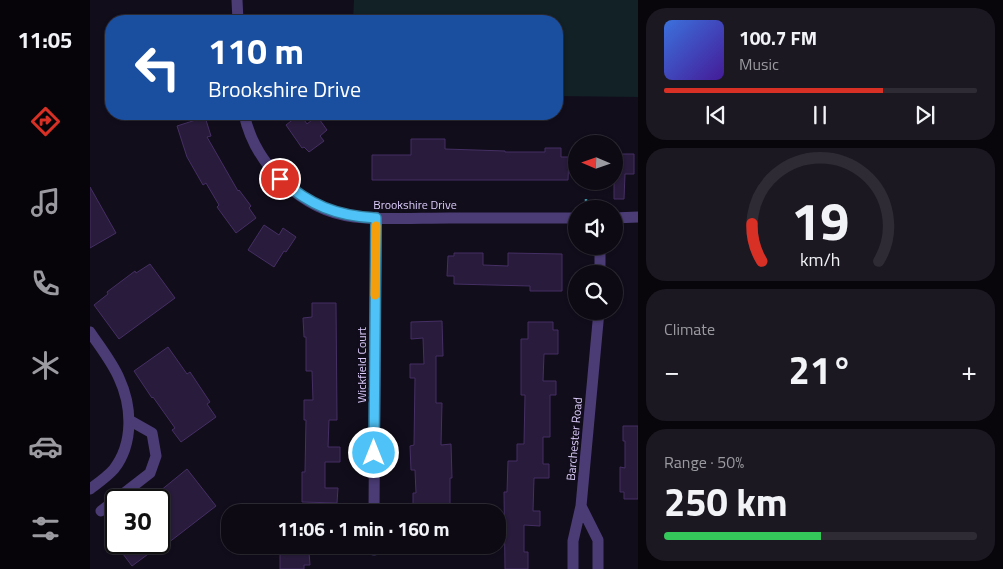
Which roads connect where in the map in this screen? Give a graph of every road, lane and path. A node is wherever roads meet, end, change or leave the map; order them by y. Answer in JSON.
{"nodes":[{"id":1,"x":237,"y":0,"type":"edge"},
{"id":2,"x":238,"y":15,"type":"edge"},
{"id":3,"x":246,"y":120,"type":"edge"},
{"id":4,"x":376,"y":218,"type":"junction"},
{"id":5,"x":568,"y":218,"type":"edge"},
{"id":6,"x":623,"y":218,"type":"edge"},
{"id":7,"x":638,"y":218,"type":"edge"},
{"id":8,"x":598,"y":320,"type":"edge"},
{"id":9,"x":90,"y":332,"type":"edge"},
{"id":10,"x":129,"y":420,"type":"junction"},
{"id":11,"x":90,"y":489,"type":"edge"},
{"id":12,"x":374,"y":504,"type":"edge"},
{"id":13,"x":581,"y":506,"type":"junction"},
{"id":14,"x":101,"y":511,"type":"dead end"},
{"id":15,"x":573,"y":569,"type":"edge"},
{"id":16,"x":598,"y":569,"type":"edge"}],
"edges":[{"from":1,"to":2,"type":"street"},
{"from":3,"to":4,"type":"street","name":"Brookshire Drive"},
{"from":4,"to":5,"type":"street","name":"Brookshire Drive"},
{"from":4,"to":12,"type":"street","name":"Wickfield Court"},
{"from":6,"to":7,"type":"street"},
{"from":8,"to":13,"type":"street","name":"Barchester Road"},
{"from":9,"to":10,"type":"street"},
{"from":10,"to":11,"type":"street"},
{"from":10,"to":14,"type":"street"},
{"from":13,"to":15,"type":"street","name":"Barchester Road"},
{"from":13,"to":16,"type":"street"}]}
